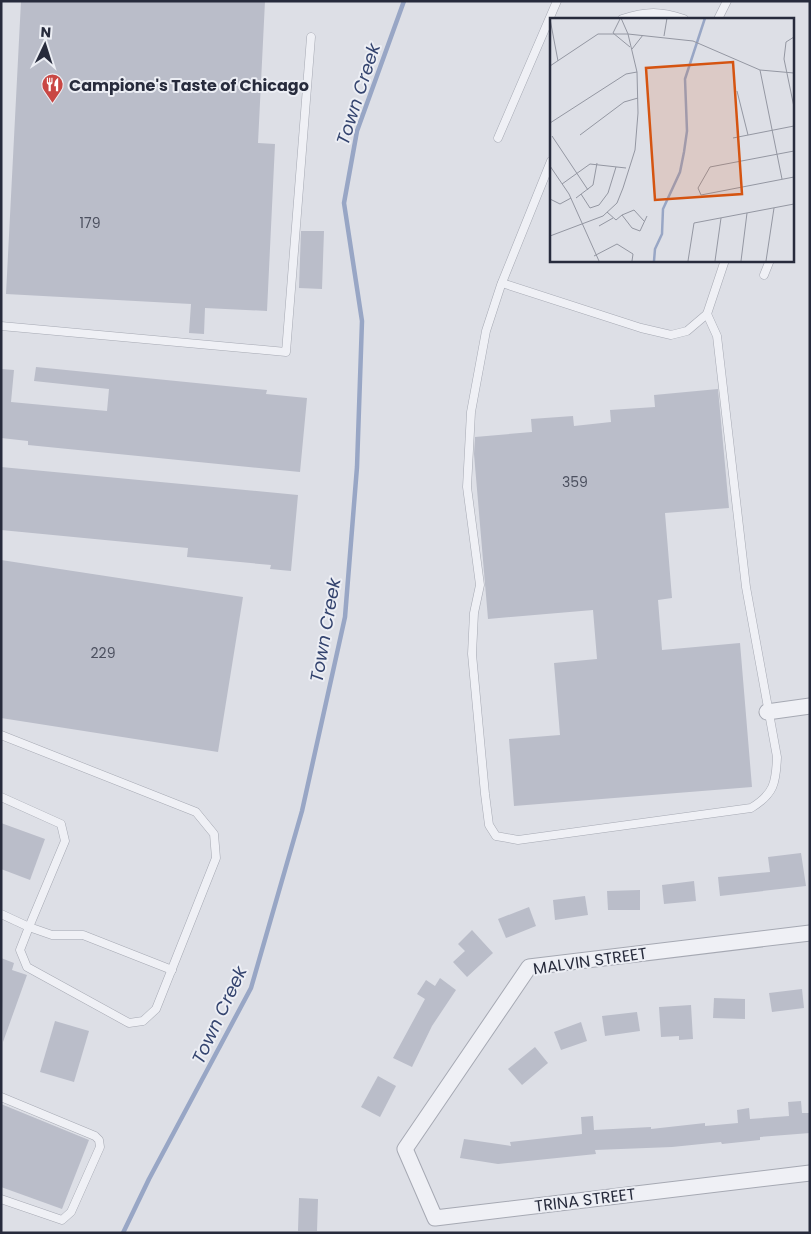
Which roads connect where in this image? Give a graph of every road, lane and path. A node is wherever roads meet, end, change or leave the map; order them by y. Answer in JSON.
{"nodes":[{"id":1,"x":557,"y":1,"type":"edge"},
{"id":2,"x":727,"y":1,"type":"edge"},
{"id":3,"x":626,"y":18,"type":"edge"},
{"id":4,"x":681,"y":18,"type":"edge"},
{"id":5,"x":718,"y":18,"type":"edge"},
{"id":6,"x":311,"y":37,"type":"dead end"},
{"id":7,"x":498,"y":138,"type":"dead end"},
{"id":8,"x":550,"y":163,"type":"edge"},
{"id":9,"x":725,"y":261,"type":"edge"},
{"id":10,"x":770,"y":261,"type":"edge"},
{"id":11,"x":764,"y":275,"type":"dead end"},
{"id":12,"x":502,"y":283,"type":"junction"},
{"id":13,"x":707,"y":314,"type":"junction"},
{"id":14,"x":1,"y":326,"type":"edge"},
{"id":15,"x":810,"y":706,"type":"edge"},
{"id":16,"x":767,"y":712,"type":"junction"},
{"id":17,"x":1,"y":735,"type":"edge"},
{"id":18,"x":1,"y":797,"type":"edge"},
{"id":19,"x":1,"y":914,"type":"edge"},
{"id":20,"x":29,"y":927,"type":"junction"},
{"id":21,"x":810,"y":933,"type":"edge"},
{"id":22,"x":172,"y":970,"type":"junction"},
{"id":23,"x":1,"y":1097,"type":"edge"},
{"id":24,"x":405,"y":1149,"type":"joint"},
{"id":25,"x":810,"y":1173,"type":"edge"},
{"id":26,"x":1,"y":1198,"type":"edge"}],
"edges":[{"from":1,"to":7,"type":"lane"},
{"from":2,"to":5,"type":"lane"},
{"from":3,"to":4,"type":"lane"},
{"from":6,"to":14,"type":"lane"},
{"from":8,"to":12,"type":"lane"},
{"from":9,"to":13,"type":"lane"},
{"from":10,"to":11,"type":"lane"},
{"from":12,"to":13,"type":"lane"},
{"from":12,"to":16,"type":"lane"},
{"from":13,"to":16,"type":"lane"},
{"from":15,"to":16,"type":"street"},
{"from":17,"to":22,"type":"lane"},
{"from":18,"to":20,"type":"lane"},
{"from":19,"to":20,"type":"lane"},
{"from":20,"to":22,"type":"lane"},
{"from":20,"to":22,"type":"lane"},
{"from":21,"to":24,"type":"street","name":"MALVIN STREET"},
{"from":23,"to":26,"type":"lane"},
{"from":24,"to":25,"type":"street","name":"TRINA STREET"}]}
